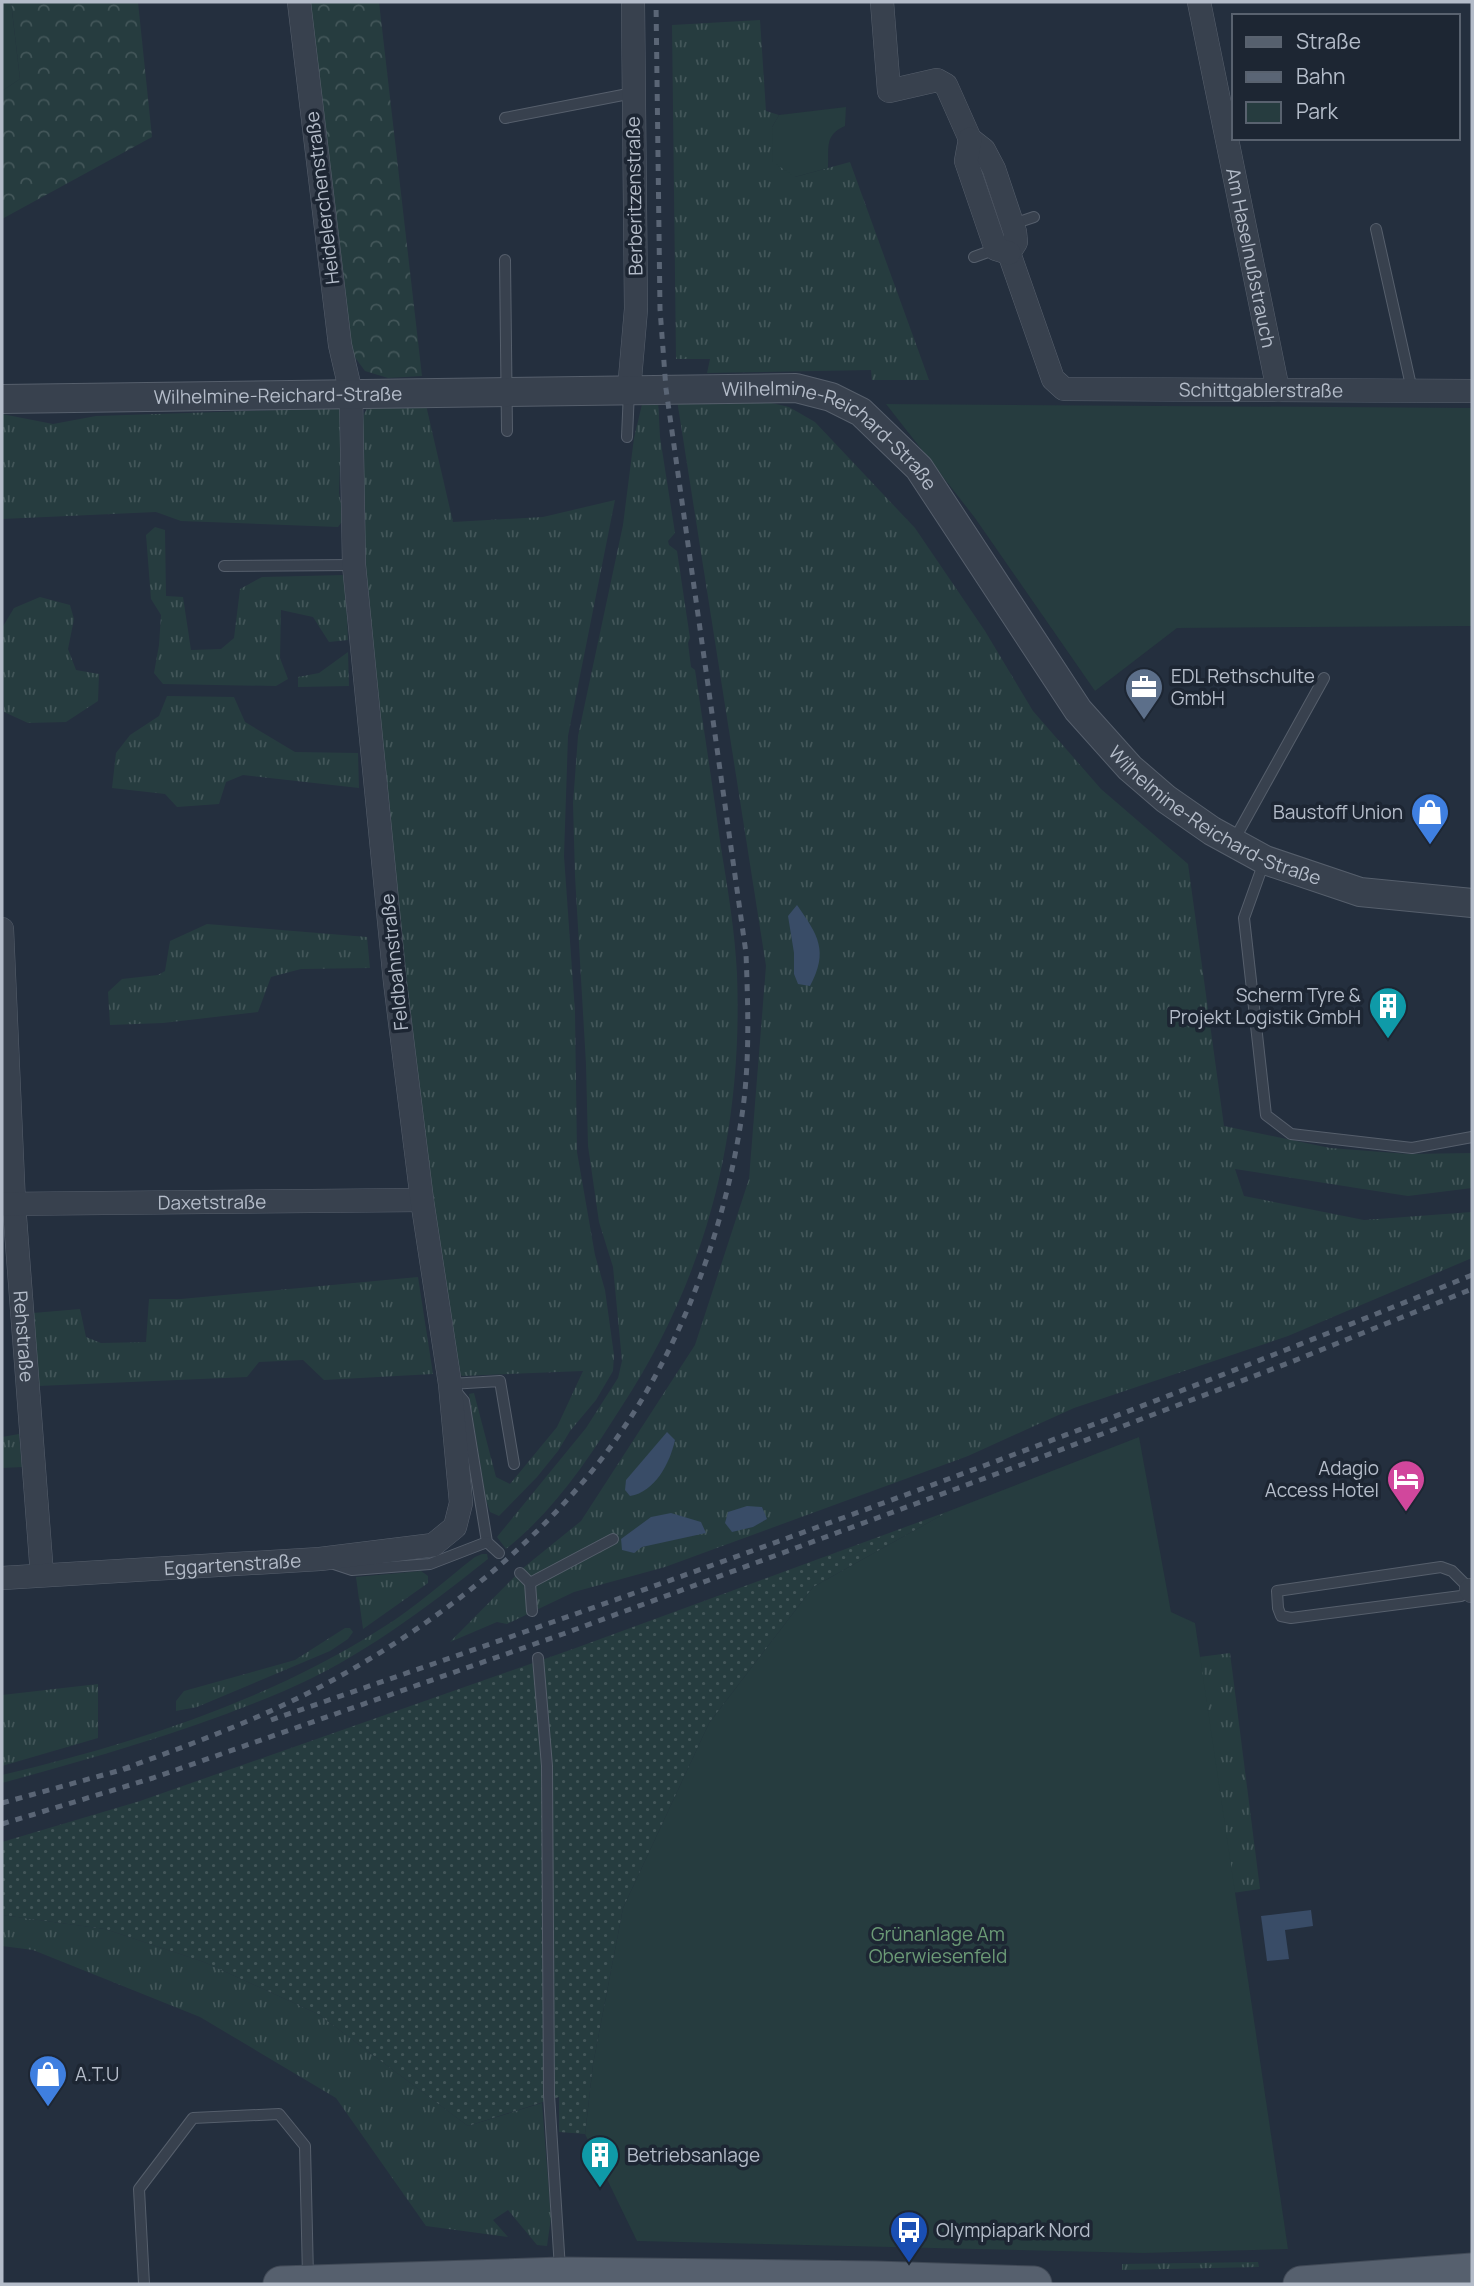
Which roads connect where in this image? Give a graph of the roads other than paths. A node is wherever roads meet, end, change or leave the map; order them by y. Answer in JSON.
{"nodes":[{"id":1,"x":299,"y":2,"type":"edge"},
{"id":2,"x":633,"y":2,"type":"edge"},
{"id":3,"x":882,"y":2,"type":"edge"},
{"id":4,"x":1199,"y":2,"type":"edge"},
{"id":5,"x":633,"y":93,"type":"junction"},
{"id":6,"x":505,"y":118,"type":"dead end"},
{"id":7,"x":970,"y":139,"type":"junction"},
{"id":8,"x":1376,"y":229,"type":"dead end"},
{"id":9,"x":1003,"y":251,"type":"junction"},
{"id":10,"x":974,"y":257,"type":"dead end"},
{"id":11,"x":505,"y":260,"type":"dead end"},
{"id":12,"x":629,"y":390,"type":"junction"},
{"id":13,"x":1278,"y":390,"type":"junction"},
{"id":14,"x":1412,"y":390,"type":"junction"},
{"id":15,"x":506,"y":391,"type":"junction"},
{"id":16,"x":1472,"y":391,"type":"edge"},
{"id":17,"x":351,"y":393,"type":"junction"},
{"id":18,"x":2,"y":399,"type":"edge"},
{"id":19,"x":507,"y":431,"type":"dead end"},
{"id":20,"x":627,"y":437,"type":"dead end"},
{"id":21,"x":354,"y":565,"type":"junction"},
{"id":22,"x":224,"y":566,"type":"dead end"},
{"id":23,"x":1324,"y":678,"type":"dead end"},
{"id":24,"x":1233,"y":842,"type":"junction"},
{"id":25,"x":1265,"y":860,"type":"junction"},
{"id":26,"x":1472,"y":903,"type":"edge"},
{"id":27,"x":2,"y":929,"type":"edge"},
{"id":28,"x":1472,"y":1137,"type":"edge"},
{"id":29,"x":422,"y":1200,"type":"junction"},
{"id":30,"x":8,"y":1204,"type":"edge"},
{"id":31,"x":450,"y":1384,"type":"junction"},
{"id":32,"x":514,"y":1464,"type":"dead end"},
{"id":33,"x":455,"y":1527,"type":"joint"},
{"id":34,"x":613,"y":1538,"type":"dead end"},
{"id":35,"x":487,"y":1542,"type":"junction"},
{"id":36,"x":499,"y":1553,"type":"dead end"},
{"id":37,"x":320,"y":1559,"type":"junction"},
{"id":38,"x":520,"y":1573,"type":"dead end"},
{"id":39,"x":42,"y":1575,"type":"junction"},
{"id":40,"x":2,"y":1578,"type":"edge"},
{"id":41,"x":530,"y":1583,"type":"junction"},
{"id":42,"x":1472,"y":1591,"type":"edge"},
{"id":43,"x":532,"y":1611,"type":"dead end"},
{"id":44,"x":538,"y":1658,"type":"dead end"},
{"id":45,"x":1472,"y":2271,"type":"edge"},
{"id":46,"x":561,"y":2275,"type":"junction"},
{"id":47,"x":144,"y":2284,"type":"edge"},
{"id":48,"x":295,"y":2284,"type":"edge"},
{"id":49,"x":1034,"y":2284,"type":"edge"},
{"id":50,"x":1301,"y":2284,"type":"edge"}],
"edges":[{"from":1,"to":17,"type":"street","name":"Heidelerchenstraße"},
{"from":2,"to":5,"type":"street","name":"Berberitzenstraße"},
{"from":3,"to":7,"type":"street"},
{"from":4,"to":13,"type":"street","name":"Am Haselnußstrauch"},
{"from":5,"to":6,"type":"lane"},
{"from":5,"to":12,"type":"street","name":"Berberitzenstraße"},
{"from":7,"to":9,"type":"street"},
{"from":7,"to":9,"type":"street"},
{"from":8,"to":14,"type":"lane"},
{"from":9,"to":10,"type":"lane"},
{"from":9,"to":13,"type":"street","name":"Schittgablerstraße"},
{"from":11,"to":15,"type":"lane"},
{"from":12,"to":15,"type":"street","name":"Wilhelmine-Reichard-Straße"},
{"from":12,"to":20,"type":"lane"},
{"from":12,"to":24,"type":"street","name":"Wilhelmine-Reichard-Straße"},
{"from":13,"to":14,"type":"street","name":"Schittgablerstraße"},
{"from":14,"to":16,"type":"street","name":"Schittgablerstraße"},
{"from":15,"to":17,"type":"street","name":"Wilhelmine-Reichard-Straße"},
{"from":15,"to":19,"type":"lane"},
{"from":17,"to":18,"type":"street","name":"Wilhelmine-Reichard-Straße"},
{"from":17,"to":21,"type":"street","name":"Feldbahnstraße"},
{"from":21,"to":22,"type":"lane"},
{"from":21,"to":29,"type":"street","name":"Feldbahnstraße"},
{"from":23,"to":24,"type":"lane"},
{"from":24,"to":25,"type":"street","name":"Wilhelmine-Reichard-Straße"},
{"from":25,"to":26,"type":"street","name":"Wilhelmine-Reichard-Straße"},
{"from":25,"to":28,"type":"lane"},
{"from":27,"to":30,"type":"street","name":"Rehstraße"},
{"from":29,"to":30,"type":"street","name":"Daxetstraße"},
{"from":29,"to":31,"type":"street","name":"Feldbahnstraße"},
{"from":30,"to":39,"type":"street","name":"Rehstraße"},
{"from":31,"to":32,"type":"lane"},
{"from":31,"to":33,"type":"street","name":"Feldbahnstraße"},
{"from":31,"to":35,"type":"lane"},
{"from":33,"to":37,"type":"street","name":"Eggartenstraße"},
{"from":34,"to":41,"type":"lane"},
{"from":35,"to":36,"type":"lane"},
{"from":35,"to":37,"type":"lane"},
{"from":37,"to":39,"type":"street","name":"Eggartenstraße"},
{"from":38,"to":41,"type":"lane"},
{"from":39,"to":40,"type":"street","name":"Eggartenstraße"},
{"from":41,"to":43,"type":"lane"},
{"from":42,"to":42,"type":"lane"},
{"from":44,"to":46,"type":"lane"},
{"from":45,"to":50,"type":"main road"},
{"from":46,"to":48,"type":"main road"},
{"from":46,"to":49,"type":"main road"},
{"from":47,"to":48,"type":"lane"}]}
